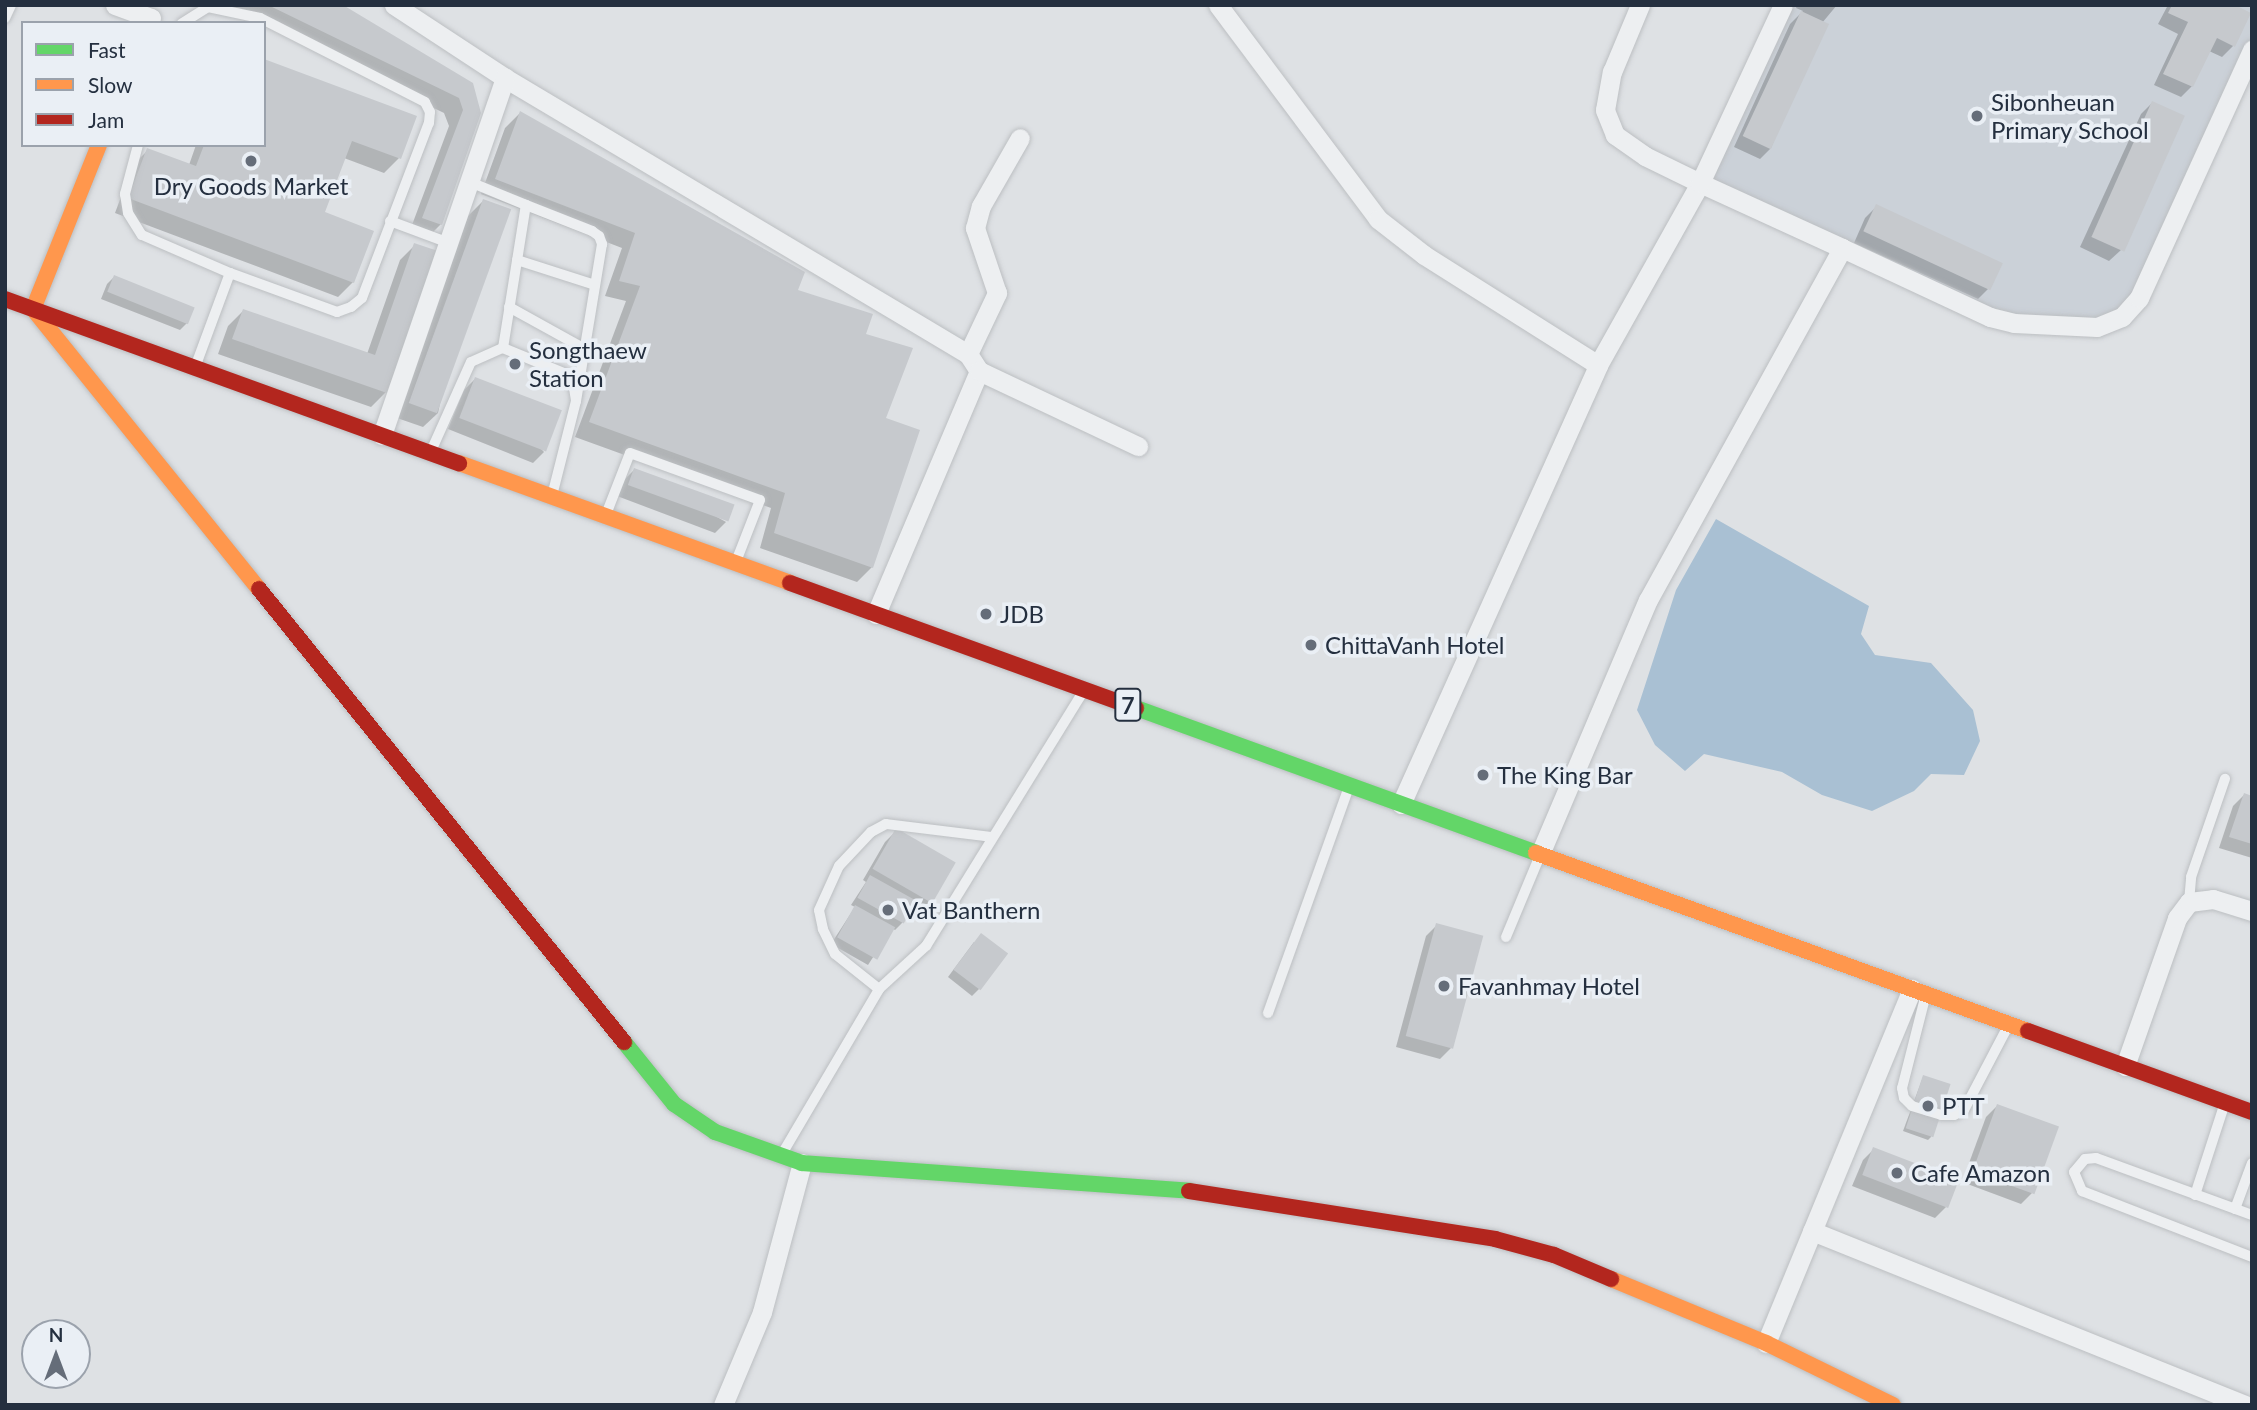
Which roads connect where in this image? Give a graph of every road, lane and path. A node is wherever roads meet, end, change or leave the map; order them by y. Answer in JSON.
{"nodes":[{"id":1,"x":11,"y":5,"type":"edge"},
{"id":2,"x":115,"y":5,"type":"edge"},
{"id":3,"x":394,"y":5,"type":"edge"},
{"id":4,"x":1219,"y":5,"type":"edge"},
{"id":5,"x":1640,"y":5,"type":"edge"},
{"id":6,"x":1783,"y":5,"type":"edge"},
{"id":7,"x":153,"y":15,"type":"edge"},
{"id":8,"x":5,"y":18,"type":"edge"},
{"id":9,"x":185,"y":21,"type":"edge"},
{"id":10,"x":266,"y":21,"type":"edge"},
{"id":11,"x":266,"y":21,"type":"edge"},
{"id":12,"x":2252,"y":50,"type":"edge"},
{"id":13,"x":505,"y":78,"type":"junction"},
{"id":14,"x":1020,"y":138,"type":"dead end"},
{"id":15,"x":98,"y":147,"type":"edge"},
{"id":16,"x":137,"y":147,"type":"edge"},
{"id":17,"x":470,"y":182,"type":"junction"},
{"id":18,"x":1700,"y":183,"type":"junction"},
{"id":19,"x":526,"y":205,"type":"junction"},
{"id":20,"x":390,"y":221,"type":"junction"},
{"id":21,"x":449,"y":243,"type":"junction"},
{"id":22,"x":1842,"y":248,"type":"junction"},
{"id":23,"x":517,"y":260,"type":"junction"},
{"id":24,"x":230,"y":273,"type":"junction"},
{"id":25,"x":595,"y":285,"type":"junction"},
{"id":26,"x":5,"y":299,"type":"edge"},
{"id":27,"x":509,"y":307,"type":"junction"},
{"id":28,"x":33,"y":309,"type":"junction"},
{"id":29,"x":503,"y":348,"type":"junction"},
{"id":30,"x":585,"y":349,"type":"junction"},
{"id":31,"x":968,"y":354,"type":"junction"},
{"id":32,"x":1598,"y":365,"type":"junction"},
{"id":33,"x":195,"y":368,"type":"junction"},
{"id":34,"x":979,"y":371,"type":"junction"},
{"id":35,"x":576,"y":401,"type":"junction"},
{"id":36,"x":382,"y":435,"type":"junction"},
{"id":37,"x":1138,"y":446,"type":"dead end"},
{"id":38,"x":431,"y":453,"type":"junction"},
{"id":39,"x":551,"y":496,"type":"junction"},
{"id":40,"x":606,"y":516,"type":"junction"},
{"id":41,"x":736,"y":563,"type":"junction"},
{"id":42,"x":876,"y":614,"type":"junction"},
{"id":43,"x":1084,"y":689,"type":"junction"},
{"id":44,"x":2225,"y":779,"type":"dead end"},
{"id":45,"x":1349,"y":785,"type":"junction"},
{"id":46,"x":1401,"y":804,"type":"junction"},
{"id":47,"x":992,"y":837,"type":"junction"},
{"id":48,"x":1540,"y":854,"type":"junction"},
{"id":49,"x":2189,"y":902,"type":"junction"},
{"id":50,"x":2252,"y":911,"type":"edge"},
{"id":51,"x":1506,"y":937,"type":"dead end"},
{"id":52,"x":879,"y":989,"type":"junction"},
{"id":53,"x":1919,"y":992,"type":"junction"},
{"id":54,"x":1268,"y":1013,"type":"dead end"},
{"id":55,"x":2009,"y":1024,"type":"junction"},
{"id":56,"x":2125,"y":1066,"type":"junction"},
{"id":57,"x":2225,"y":1102,"type":"junction"},
{"id":58,"x":2252,"y":1112,"type":"edge"},
{"id":59,"x":782,"y":1154,"type":"junction"},
{"id":60,"x":802,"y":1163,"type":"junction"},
{"id":61,"x":2252,"y":1163,"type":"edge"},
{"id":62,"x":2195,"y":1195,"type":"junction"},
{"id":63,"x":2235,"y":1209,"type":"junction"},
{"id":64,"x":2252,"y":1215,"type":"edge"},
{"id":65,"x":1812,"y":1231,"type":"junction"},
{"id":66,"x":2252,"y":1257,"type":"edge"},
{"id":67,"x":1766,"y":1343,"type":"junction"},
{"id":68,"x":723,"y":1405,"type":"edge"},
{"id":69,"x":1893,"y":1405,"type":"edge"},
{"id":70,"x":2245,"y":1405,"type":"edge"}],
"edges":[{"from":1,"to":8,"type":"lane"},
{"from":2,"to":7,"type":"street"},
{"from":3,"to":13,"type":"street"},
{"from":4,"to":32,"type":"street"},
{"from":5,"to":18,"type":"street"},
{"from":6,"to":18,"type":"street"},
{"from":9,"to":10,"type":"lane"},
{"from":11,"to":20,"type":"lane"},
{"from":12,"to":22,"type":"street"},
{"from":13,"to":17,"type":"street"},
{"from":13,"to":31,"type":"street"},
{"from":14,"to":31,"type":"street"},
{"from":15,"to":28,"type":"main road"},
{"from":16,"to":24,"type":"lane"},
{"from":17,"to":19,"type":"lane"},
{"from":17,"to":21,"type":"street"},
{"from":18,"to":22,"type":"street"},
{"from":18,"to":32,"type":"street"},
{"from":19,"to":23,"type":"lane"},
{"from":19,"to":25,"type":"lane"},
{"from":20,"to":21,"type":"lane"},
{"from":20,"to":24,"type":"lane"},
{"from":21,"to":36,"type":"street"},
{"from":22,"to":48,"type":"street"},
{"from":23,"to":25,"type":"lane"},
{"from":23,"to":27,"type":"lane"},
{"from":24,"to":33,"type":"lane"},
{"from":25,"to":30,"type":"lane"},
{"from":26,"to":28,"type":"main road","number":"7"},
{"from":27,"to":29,"type":"lane"},
{"from":27,"to":30,"type":"lane"},
{"from":28,"to":33,"type":"main road","number":"7"},
{"from":28,"to":59,"type":"main road"},
{"from":29,"to":35,"type":"lane"},
{"from":29,"to":38,"type":"lane"},
{"from":30,"to":35,"type":"lane"},
{"from":31,"to":34,"type":"street"},
{"from":32,"to":46,"type":"street"},
{"from":33,"to":36,"type":"main road","number":"7"},
{"from":34,"to":37,"type":"street"},
{"from":34,"to":42,"type":"street"},
{"from":35,"to":39,"type":"lane"},
{"from":36,"to":38,"type":"main road","number":"7"},
{"from":38,"to":39,"type":"main road","number":"7"},
{"from":39,"to":40,"type":"main road","number":"7"},
{"from":40,"to":41,"type":"main road","number":"7"},
{"from":40,"to":41,"type":"lane"},
{"from":41,"to":42,"type":"main road","number":"7"},
{"from":42,"to":43,"type":"main road","number":"7"},
{"from":43,"to":45,"type":"main road","number":"7"},
{"from":43,"to":47,"type":"lane"},
{"from":44,"to":49,"type":"lane"},
{"from":45,"to":46,"type":"main road","number":"7"},
{"from":45,"to":54,"type":"lane"},
{"from":46,"to":48,"type":"main road","number":"7"},
{"from":47,"to":52,"type":"lane"},
{"from":47,"to":52,"type":"lane"},
{"from":48,"to":51,"type":"lane"},
{"from":48,"to":53,"type":"main road","number":"7"},
{"from":49,"to":50,"type":"street"},
{"from":49,"to":56,"type":"street"},
{"from":52,"to":59,"type":"lane"},
{"from":53,"to":55,"type":"main road","number":"7"},
{"from":53,"to":55,"type":"lane"},
{"from":53,"to":65,"type":"street"},
{"from":55,"to":56,"type":"main road","number":"7"},
{"from":56,"to":57,"type":"main road","number":"7"},
{"from":57,"to":58,"type":"main road","number":"7"},
{"from":57,"to":62,"type":"lane"},
{"from":59,"to":60,"type":"main road"},
{"from":60,"to":67,"type":"main road"},
{"from":60,"to":68,"type":"street"},
{"from":61,"to":63,"type":"lane"},
{"from":62,"to":63,"type":"lane"},
{"from":62,"to":66,"type":"lane"},
{"from":63,"to":64,"type":"lane"},
{"from":65,"to":67,"type":"street"},
{"from":65,"to":70,"type":"street"},
{"from":67,"to":69,"type":"main road"}]}
